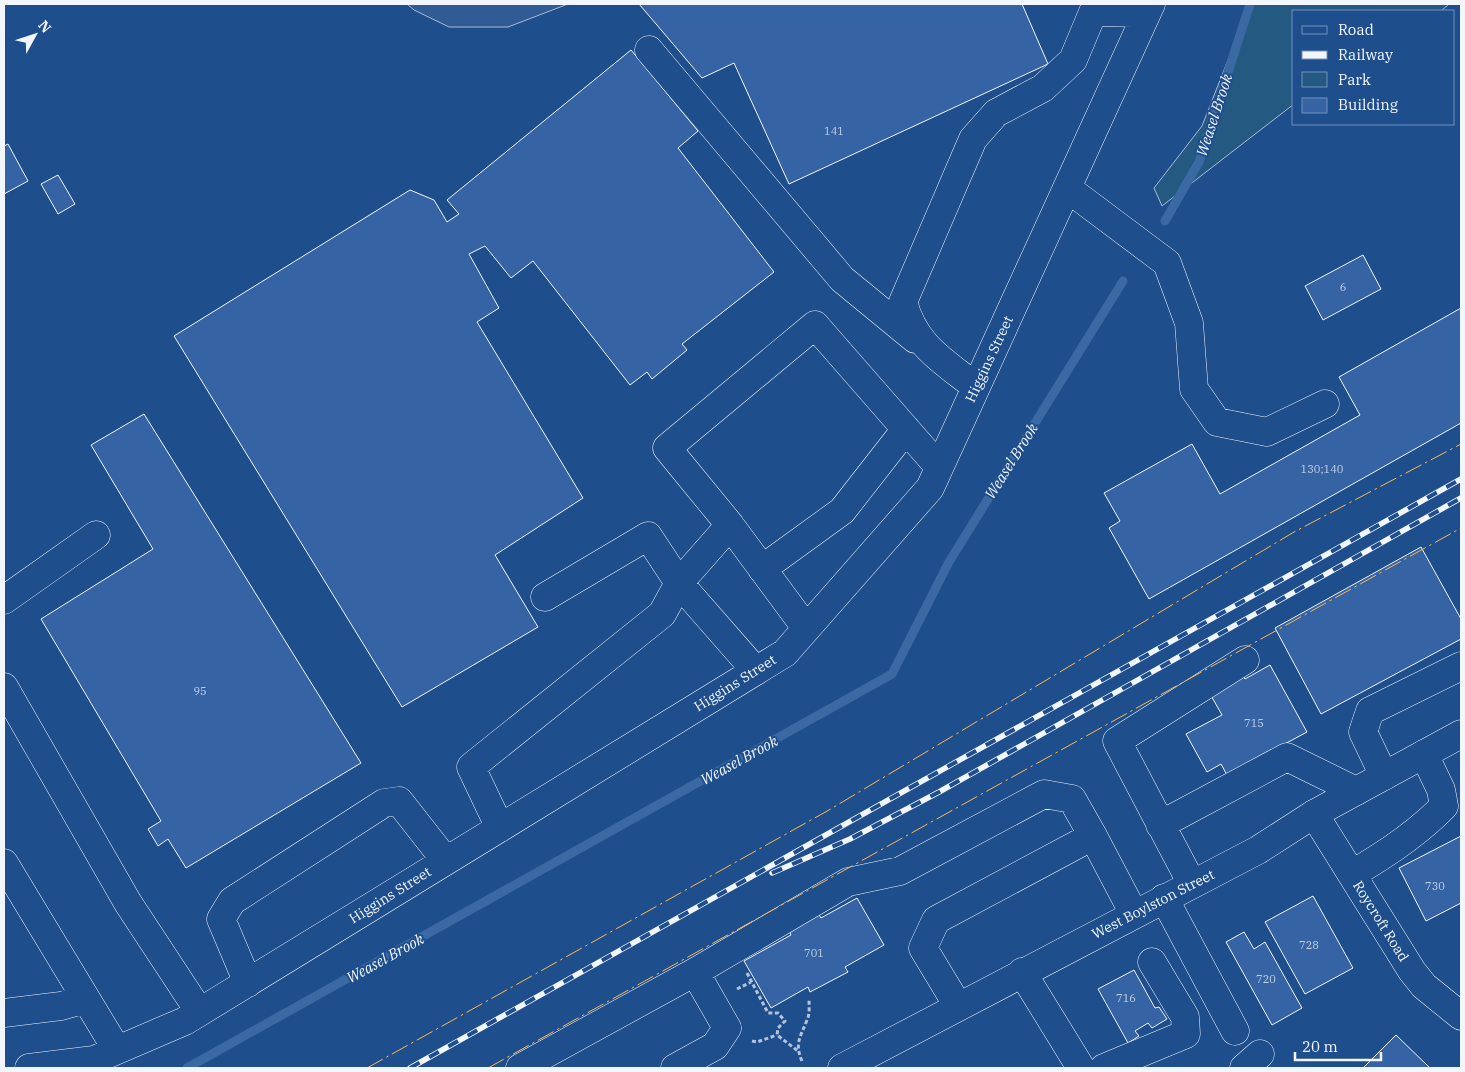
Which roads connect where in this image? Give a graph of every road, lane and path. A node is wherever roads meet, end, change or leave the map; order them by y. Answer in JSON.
{"nodes":[{"id":1,"x":1091,"y":8,"type":"edge"},
{"id":2,"x":1148,"y":8,"type":"edge"},
{"id":3,"x":649,"y":50,"type":"dead end"},
{"id":4,"x":1067,"y":188,"type":"junction"},
{"id":5,"x":924,"y":346,"type":"junction"},
{"id":6,"x":976,"y":387,"type":"junction"},
{"id":7,"x":1326,"y":404,"type":"dead end"},
{"id":8,"x":906,"y":429,"type":"junction"},
{"id":9,"x":940,"y":467,"type":"junction"},
{"id":10,"x":730,"y":525,"type":"junction"},
{"id":11,"x":96,"y":535,"type":"dead end"},
{"id":12,"x":762,"y":569,"type":"junction"},
{"id":13,"x":679,"y":583,"type":"junction"},
{"id":14,"x":545,"y":598,"type":"dead end"},
{"id":15,"x":4,"y":600,"type":"edge"},
{"id":16,"x":806,"y":628,"type":"junction"},
{"id":17,"x":1244,"y":660,"type":"dead end"},
{"id":18,"x":1461,"y":666,"type":"edge"},
{"id":19,"x":756,"y":671,"type":"junction"},
{"id":20,"x":4,"y":687,"type":"edge"},
{"id":21,"x":1461,"y":734,"type":"edge"},
{"id":22,"x":1424,"y":754,"type":"junction"},
{"id":23,"x":1384,"y":776,"type":"junction"},
{"id":24,"x":1356,"y":791,"type":"junction"},
{"id":25,"x":1314,"y":814,"type":"junction"},
{"id":26,"x":1160,"y":825,"type":"junction"},
{"id":27,"x":500,"y":828,"type":"junction"},
{"id":28,"x":1094,"y":836,"type":"junction"},
{"id":29,"x":446,"y":861,"type":"junction"},
{"id":30,"x":4,"y":863,"type":"edge"},
{"id":31,"x":1352,"y":874,"type":"junction"},
{"id":32,"x":1192,"y":884,"type":"junction"},
{"id":33,"x":1164,"y":898,"type":"junction"},
{"id":34,"x":1134,"y":914,"type":"junction"},
{"id":35,"x":1152,"y":962,"type":"dead end"},
{"id":36,"x":743,"y":966,"type":"dead end"},
{"id":37,"x":695,"y":972,"type":"junction"},
{"id":38,"x":1022,"y":972,"type":"junction"},
{"id":39,"x":248,"y":983,"type":"junction"},
{"id":40,"x":86,"y":999,"type":"junction"},
{"id":41,"x":809,"y":999,"type":"dead end"},
{"id":42,"x":958,"y":1006,"type":"junction"},
{"id":43,"x":200,"y":1011,"type":"junction"},
{"id":44,"x":4,"y":1012,"type":"edge"},
{"id":45,"x":1461,"y":1016,"type":"edge"},
{"id":46,"x":1235,"y":1031,"type":"dead end"},
{"id":47,"x":117,"y":1050,"type":"junction"},
{"id":48,"x":798,"y":1051,"type":"junction"},
{"id":49,"x":802,"y":1061,"type":"dead end"},
{"id":50,"x":29,"y":1068,"type":"edge"},
{"id":51,"x":520,"y":1068,"type":"edge"},
{"id":52,"x":675,"y":1068,"type":"edge"},
{"id":53,"x":844,"y":1068,"type":"edge"},
{"id":54,"x":1081,"y":1068,"type":"edge"},
{"id":55,"x":1104,"y":1068,"type":"edge"}],
"edges":[{"from":1,"to":2,"type":"street"},
{"from":1,"to":5,"type":"street"},
{"from":2,"to":4,"type":"street","name":"Higgins Street"},
{"from":3,"to":5,"type":"street"},
{"from":4,"to":6,"type":"street","name":"Higgins Street"},
{"from":4,"to":7,"type":"street"},
{"from":5,"to":6,"type":"street"},
{"from":6,"to":9,"type":"street","name":"Higgins Street"},
{"from":8,"to":9,"type":"street"},
{"from":8,"to":10,"type":"street"},
{"from":8,"to":12,"type":"street"},
{"from":9,"to":16,"type":"street","name":"Higgins Street"},
{"from":10,"to":12,"type":"street"},
{"from":10,"to":13,"type":"street"},
{"from":11,"to":15,"type":"street"},
{"from":12,"to":16,"type":"street"},
{"from":13,"to":14,"type":"street"},
{"from":13,"to":19,"type":"street"},
{"from":13,"to":27,"type":"street"},
{"from":16,"to":19,"type":"street","name":"Higgins Street"},
{"from":17,"to":26,"type":"street"},
{"from":18,"to":23,"type":"street"},
{"from":19,"to":27,"type":"street","name":"Higgins Street"},
{"from":20,"to":43,"type":"street"},
{"from":21,"to":22,"type":"street","name":"West Boylston Street"},
{"from":22,"to":23,"type":"street","name":"West Boylston Street"},
{"from":22,"to":31,"type":"street"},
{"from":23,"to":24,"type":"street","name":"West Boylston Street"},
{"from":24,"to":25,"type":"street","name":"West Boylston Street"},
{"from":24,"to":26,"type":"street"},
{"from":25,"to":31,"type":"street","name":"Roycroft Road"},
{"from":25,"to":32,"type":"street","name":"West Boylston Street"},
{"from":26,"to":32,"type":"street"},
{"from":27,"to":29,"type":"street","name":"Higgins Street"},
{"from":28,"to":34,"type":"street"},
{"from":28,"to":37,"type":"street"},
{"from":28,"to":42,"type":"street"},
{"from":29,"to":39,"type":"street","name":"Higgins Street"},
{"from":29,"to":39,"type":"street"},
{"from":30,"to":40,"type":"street"},
{"from":31,"to":45,"type":"street","name":"Roycroft Road"},
{"from":32,"to":33,"type":"street","name":"West Boylston Street"},
{"from":33,"to":34,"type":"street","name":"West Boylston Street"},
{"from":33,"to":46,"type":"street"},
{"from":34,"to":38,"type":"street","name":"West Boylston Street"},
{"from":35,"to":55,"type":"street"},
{"from":36,"to":48,"type":"path"},
{"from":37,"to":51,"type":"street"},
{"from":37,"to":52,"type":"street"},
{"from":38,"to":42,"type":"street","name":"West Boylston Street"},
{"from":38,"to":54,"type":"street"},
{"from":39,"to":43,"type":"street","name":"Higgins Street"},
{"from":40,"to":44,"type":"street"},
{"from":40,"to":47,"type":"street"},
{"from":41,"to":48,"type":"path"},
{"from":42,"to":53,"type":"street","name":"West Boylston Street"},
{"from":43,"to":47,"type":"street","name":"Higgins Street"},
{"from":47,"to":50,"type":"street","name":"Higgins Street"},
{"from":48,"to":49,"type":"path"}]}
